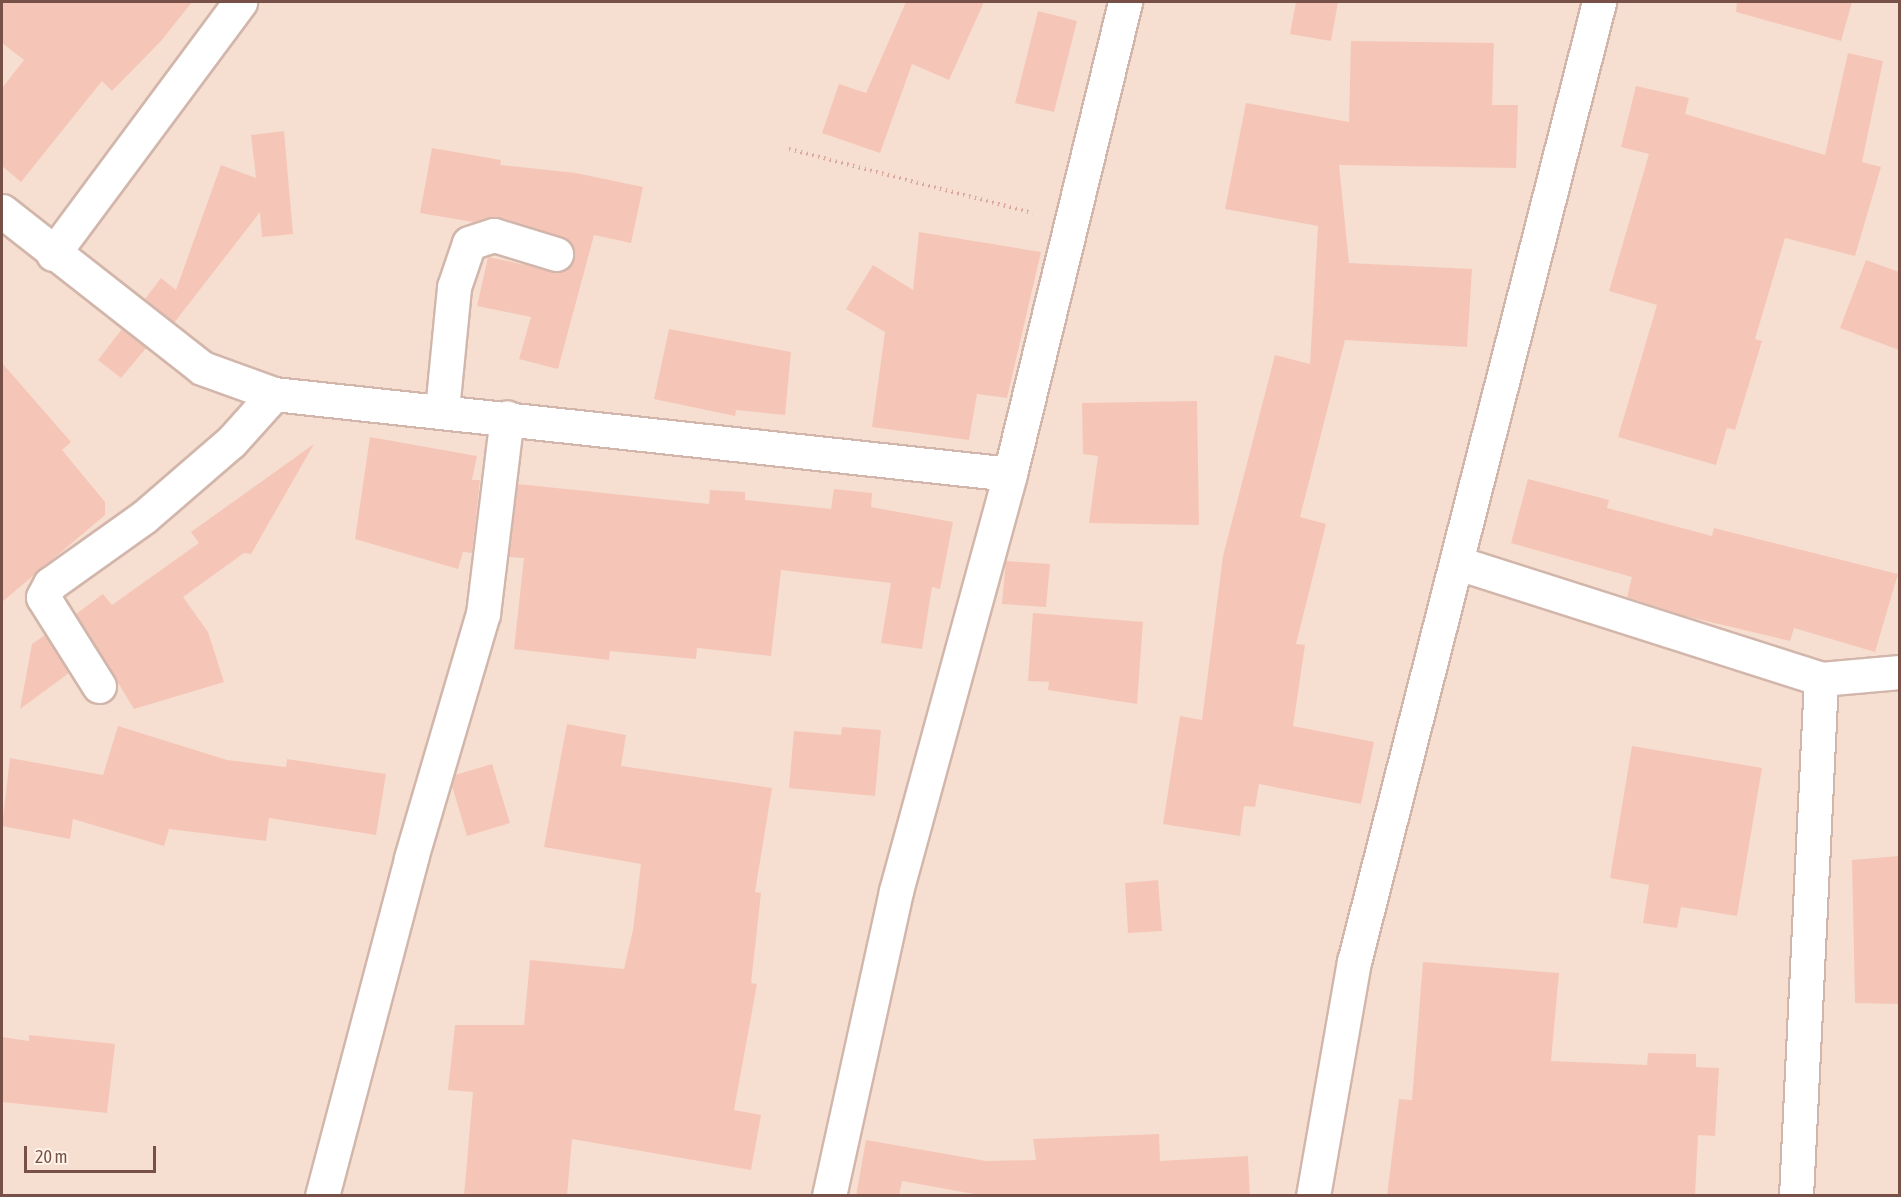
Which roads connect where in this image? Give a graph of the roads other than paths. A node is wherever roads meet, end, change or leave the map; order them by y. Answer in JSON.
{"nodes":[{"id":1,"x":240,"y":2,"type":"edge"},
{"id":2,"x":1125,"y":2,"type":"edge"},
{"id":3,"x":1599,"y":2,"type":"edge"},
{"id":4,"x":2,"y":211,"type":"edge"},
{"id":5,"x":53,"y":254,"type":"junction"},
{"id":6,"x":556,"y":254,"type":"dead end"},
{"id":7,"x":274,"y":394,"type":"junction"},
{"id":8,"x":442,"y":410,"type":"junction"},
{"id":9,"x":507,"y":417,"type":"junction"},
{"id":10,"x":1010,"y":474,"type":"junction"},
{"id":11,"x":1458,"y":563,"type":"junction"},
{"id":12,"x":1899,"y":672,"type":"edge"},
{"id":13,"x":1821,"y":679,"type":"junction"},
{"id":14,"x":99,"y":686,"type":"dead end"},
{"id":15,"x":322,"y":1196,"type":"edge"},
{"id":16,"x":829,"y":1196,"type":"edge"},
{"id":17,"x":1313,"y":1196,"type":"edge"},
{"id":18,"x":1796,"y":1196,"type":"edge"}],
"edges":[{"from":1,"to":5,"type":"street"},
{"from":2,"to":10,"type":"street"},
{"from":3,"to":11,"type":"street"},
{"from":4,"to":5,"type":"street"},
{"from":5,"to":7,"type":"street"},
{"from":6,"to":8,"type":"street"},
{"from":7,"to":8,"type":"street"},
{"from":7,"to":14,"type":"street"},
{"from":8,"to":9,"type":"street"},
{"from":9,"to":10,"type":"street"},
{"from":9,"to":15,"type":"street"},
{"from":10,"to":16,"type":"street"},
{"from":11,"to":13,"type":"street"},
{"from":11,"to":17,"type":"street"},
{"from":12,"to":13,"type":"street"},
{"from":13,"to":18,"type":"street"}]}
